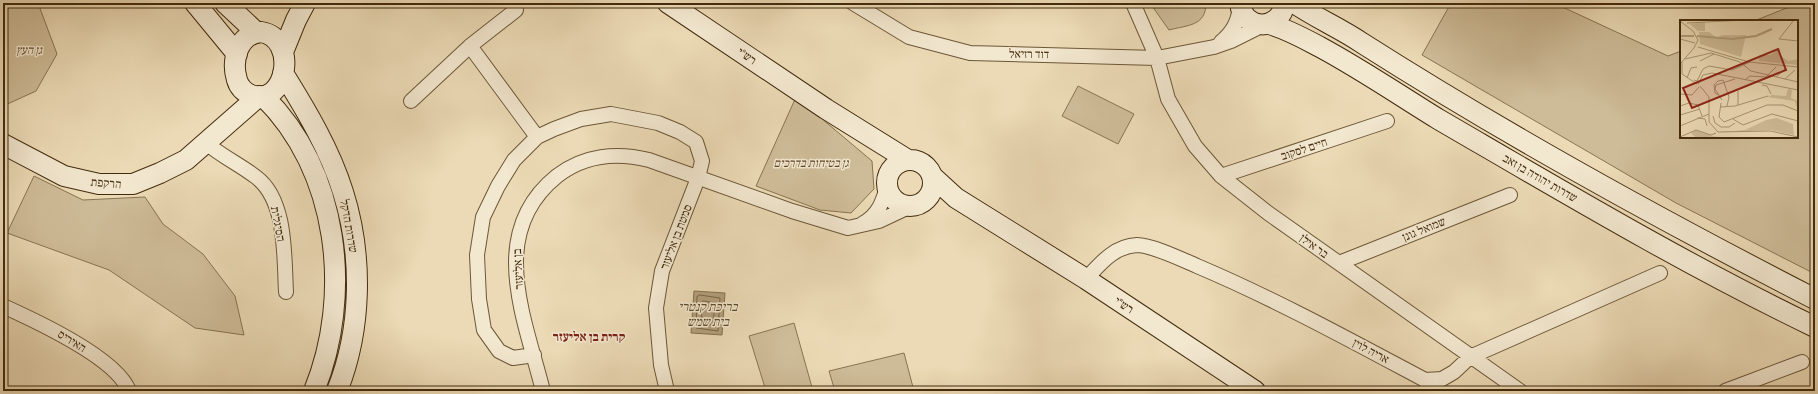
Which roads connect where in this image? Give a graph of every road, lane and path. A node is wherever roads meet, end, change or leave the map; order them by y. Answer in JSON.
{"nodes":[{"id":1,"x":195,"y":3,"type":"edge"},
{"id":2,"x":225,"y":3,"type":"edge"},
{"id":3,"x":302,"y":3,"type":"edge"},
{"id":4,"x":305,"y":3,"type":"edge"},
{"id":5,"x":668,"y":3,"type":"edge"},
{"id":6,"x":853,"y":3,"type":"edge"},
{"id":7,"x":1133,"y":3,"type":"edge"},
{"id":8,"x":1284,"y":3,"type":"edge"},
{"id":9,"x":1294,"y":3,"type":"edge"},
{"id":10,"x":1240,"y":5,"type":"edge"},
{"id":11,"x":516,"y":10,"type":"dead end"},
{"id":12,"x":1267,"y":24,"type":"junction"},
{"id":13,"x":261,"y":33,"type":"junction"},
{"id":14,"x":470,"y":46,"type":"junction"},
{"id":15,"x":1214,"y":47,"type":"junction"},
{"id":16,"x":283,"y":52,"type":"junction"},
{"id":17,"x":237,"y":54,"type":"junction"},
{"id":18,"x":1157,"y":58,"type":"junction"},
{"id":19,"x":283,"y":73,"type":"junction"},
{"id":20,"x":238,"y":83,"type":"junction"},
{"id":21,"x":261,"y":96,"type":"junction"},
{"id":22,"x":411,"y":102,"type":"dead end"},
{"id":23,"x":826,"y":110,"type":"junction"},
{"id":24,"x":1387,"y":121,"type":"dead end"},
{"id":25,"x":537,"y":137,"type":"junction"},
{"id":26,"x":205,"y":142,"type":"junction"},
{"id":27,"x":3,"y":144,"type":"edge"},
{"id":28,"x":908,"y":160,"type":"junction"},
{"id":29,"x":932,"y":176,"type":"junction"},
{"id":30,"x":1221,"y":176,"type":"junction"},
{"id":31,"x":698,"y":178,"type":"junction"},
{"id":32,"x":888,"y":180,"type":"junction"},
{"id":33,"x":1510,"y":195,"type":"dead end"},
{"id":34,"x":918,"y":204,"type":"junction"},
{"id":35,"x":991,"y":221,"type":"junction"},
{"id":36,"x":848,"y":228,"type":"junction"},
{"id":37,"x":1339,"y":263,"type":"junction"},
{"id":38,"x":1660,"y":274,"type":"dead end"},
{"id":39,"x":1086,"y":279,"type":"junction"},
{"id":40,"x":286,"y":292,"type":"dead end"},
{"id":41,"x":1815,"y":299,"type":"edge"},
{"id":42,"x":3,"y":306,"type":"edge"},
{"id":43,"x":1815,"y":327,"type":"edge"},
{"id":44,"x":534,"y":355,"type":"junction"},
{"id":45,"x":1470,"y":357,"type":"junction"},
{"id":46,"x":1802,"y":362,"type":"dead end"},
{"id":47,"x":129,"y":391,"type":"edge"},
{"id":48,"x":314,"y":391,"type":"edge"},
{"id":49,"x":337,"y":391,"type":"edge"},
{"id":50,"x":543,"y":391,"type":"edge"},
{"id":51,"x":667,"y":391,"type":"edge"},
{"id":52,"x":1255,"y":391,"type":"edge"},
{"id":53,"x":1520,"y":391,"type":"edge"},
{"id":54,"x":1725,"y":391,"type":"edge"}],
"edges":[{"from":1,"to":17,"type":"main road"},
{"from":2,"to":13,"type":"main road"},
{"from":3,"to":13,"type":"main road"},
{"from":4,"to":16,"type":"main road"},
{"from":5,"to":23,"type":"main road","name":"רש\"י"},
{"from":6,"to":18,"type":"street","name":"דוד רזיאל"},
{"from":7,"to":18,"type":"street","name":"בר אילן"},
{"from":8,"to":12,"type":"main road"},
{"from":9,"to":41,"type":"main road","name":"שדרות יהודה בן זאב"},
{"from":10,"to":12,"type":"main road","name":"שדרות יהודה בן זאב"},
{"from":10,"to":15,"type":"street"},
{"from":11,"to":14,"type":"street"},
{"from":12,"to":15,"type":"street","name":"דוד רזיאל"},
{"from":12,"to":43,"type":"main road","name":"שדרות יהודה בן זאב"},
{"from":13,"to":16,"type":"main road"},
{"from":13,"to":17,"type":"main road"},
{"from":14,"to":22,"type":"street"},
{"from":14,"to":25,"type":"street"},
{"from":15,"to":18,"type":"street","name":"דוד רזיאל"},
{"from":16,"to":19,"type":"main road"},
{"from":17,"to":20,"type":"main road"},
{"from":18,"to":30,"type":"street","name":"בר אילן"},
{"from":19,"to":21,"type":"main road"},
{"from":19,"to":49,"type":"main road","name":"שדרות הדקל"},
{"from":20,"to":21,"type":"main road"},
{"from":20,"to":26,"type":"main road","name":"הרקפת"},
{"from":21,"to":26,"type":"main road","name":"הרקפת"},
{"from":21,"to":48,"type":"main road","name":"שדרות הדקל"},
{"from":23,"to":28,"type":"main road","name":"רש\"י"},
{"from":23,"to":32,"type":"main road","name":"רש\"י"},
{"from":24,"to":30,"type":"street","name":"חיים לסקוב"},
{"from":25,"to":31,"type":"street"},
{"from":25,"to":44,"type":"street"},
{"from":26,"to":27,"type":"main road","name":"הרקפת"},
{"from":26,"to":40,"type":"street","name":"הסיגלית"},
{"from":28,"to":29,"type":"main road"},
{"from":28,"to":32,"type":"main road"},
{"from":29,"to":34,"type":"main road"},
{"from":29,"to":35,"type":"main road","name":"רש\"י"},
{"from":30,"to":37,"type":"street","name":"בר אילן"},
{"from":31,"to":36,"type":"street","name":"בן אליעזר"},
{"from":31,"to":44,"type":"street","name":"בן אליעזר"},
{"from":31,"to":51,"type":"street","name":"סמטת בן אליעזר"},
{"from":32,"to":34,"type":"main road"},
{"from":32,"to":36,"type":"street"},
{"from":33,"to":37,"type":"street","name":"שמואל גונן"},
{"from":34,"to":35,"type":"main road","name":"רש\"י"},
{"from":34,"to":36,"type":"street","name":"בן אליעזר"},
{"from":35,"to":39,"type":"main road","name":"רש\"י"},
{"from":37,"to":45,"type":"street","name":"בר אילן"},
{"from":38,"to":45,"type":"street","name":"אריה לוין"},
{"from":39,"to":45,"type":"street","name":"אריה לוין"},
{"from":39,"to":52,"type":"main road","name":"רש\"י"},
{"from":42,"to":47,"type":"street","name":"האיריס"},
{"from":44,"to":50,"type":"street","name":"בן אליעזר"},
{"from":45,"to":53,"type":"street","name":"בר אילן"},
{"from":46,"to":54,"type":"street"}]}
